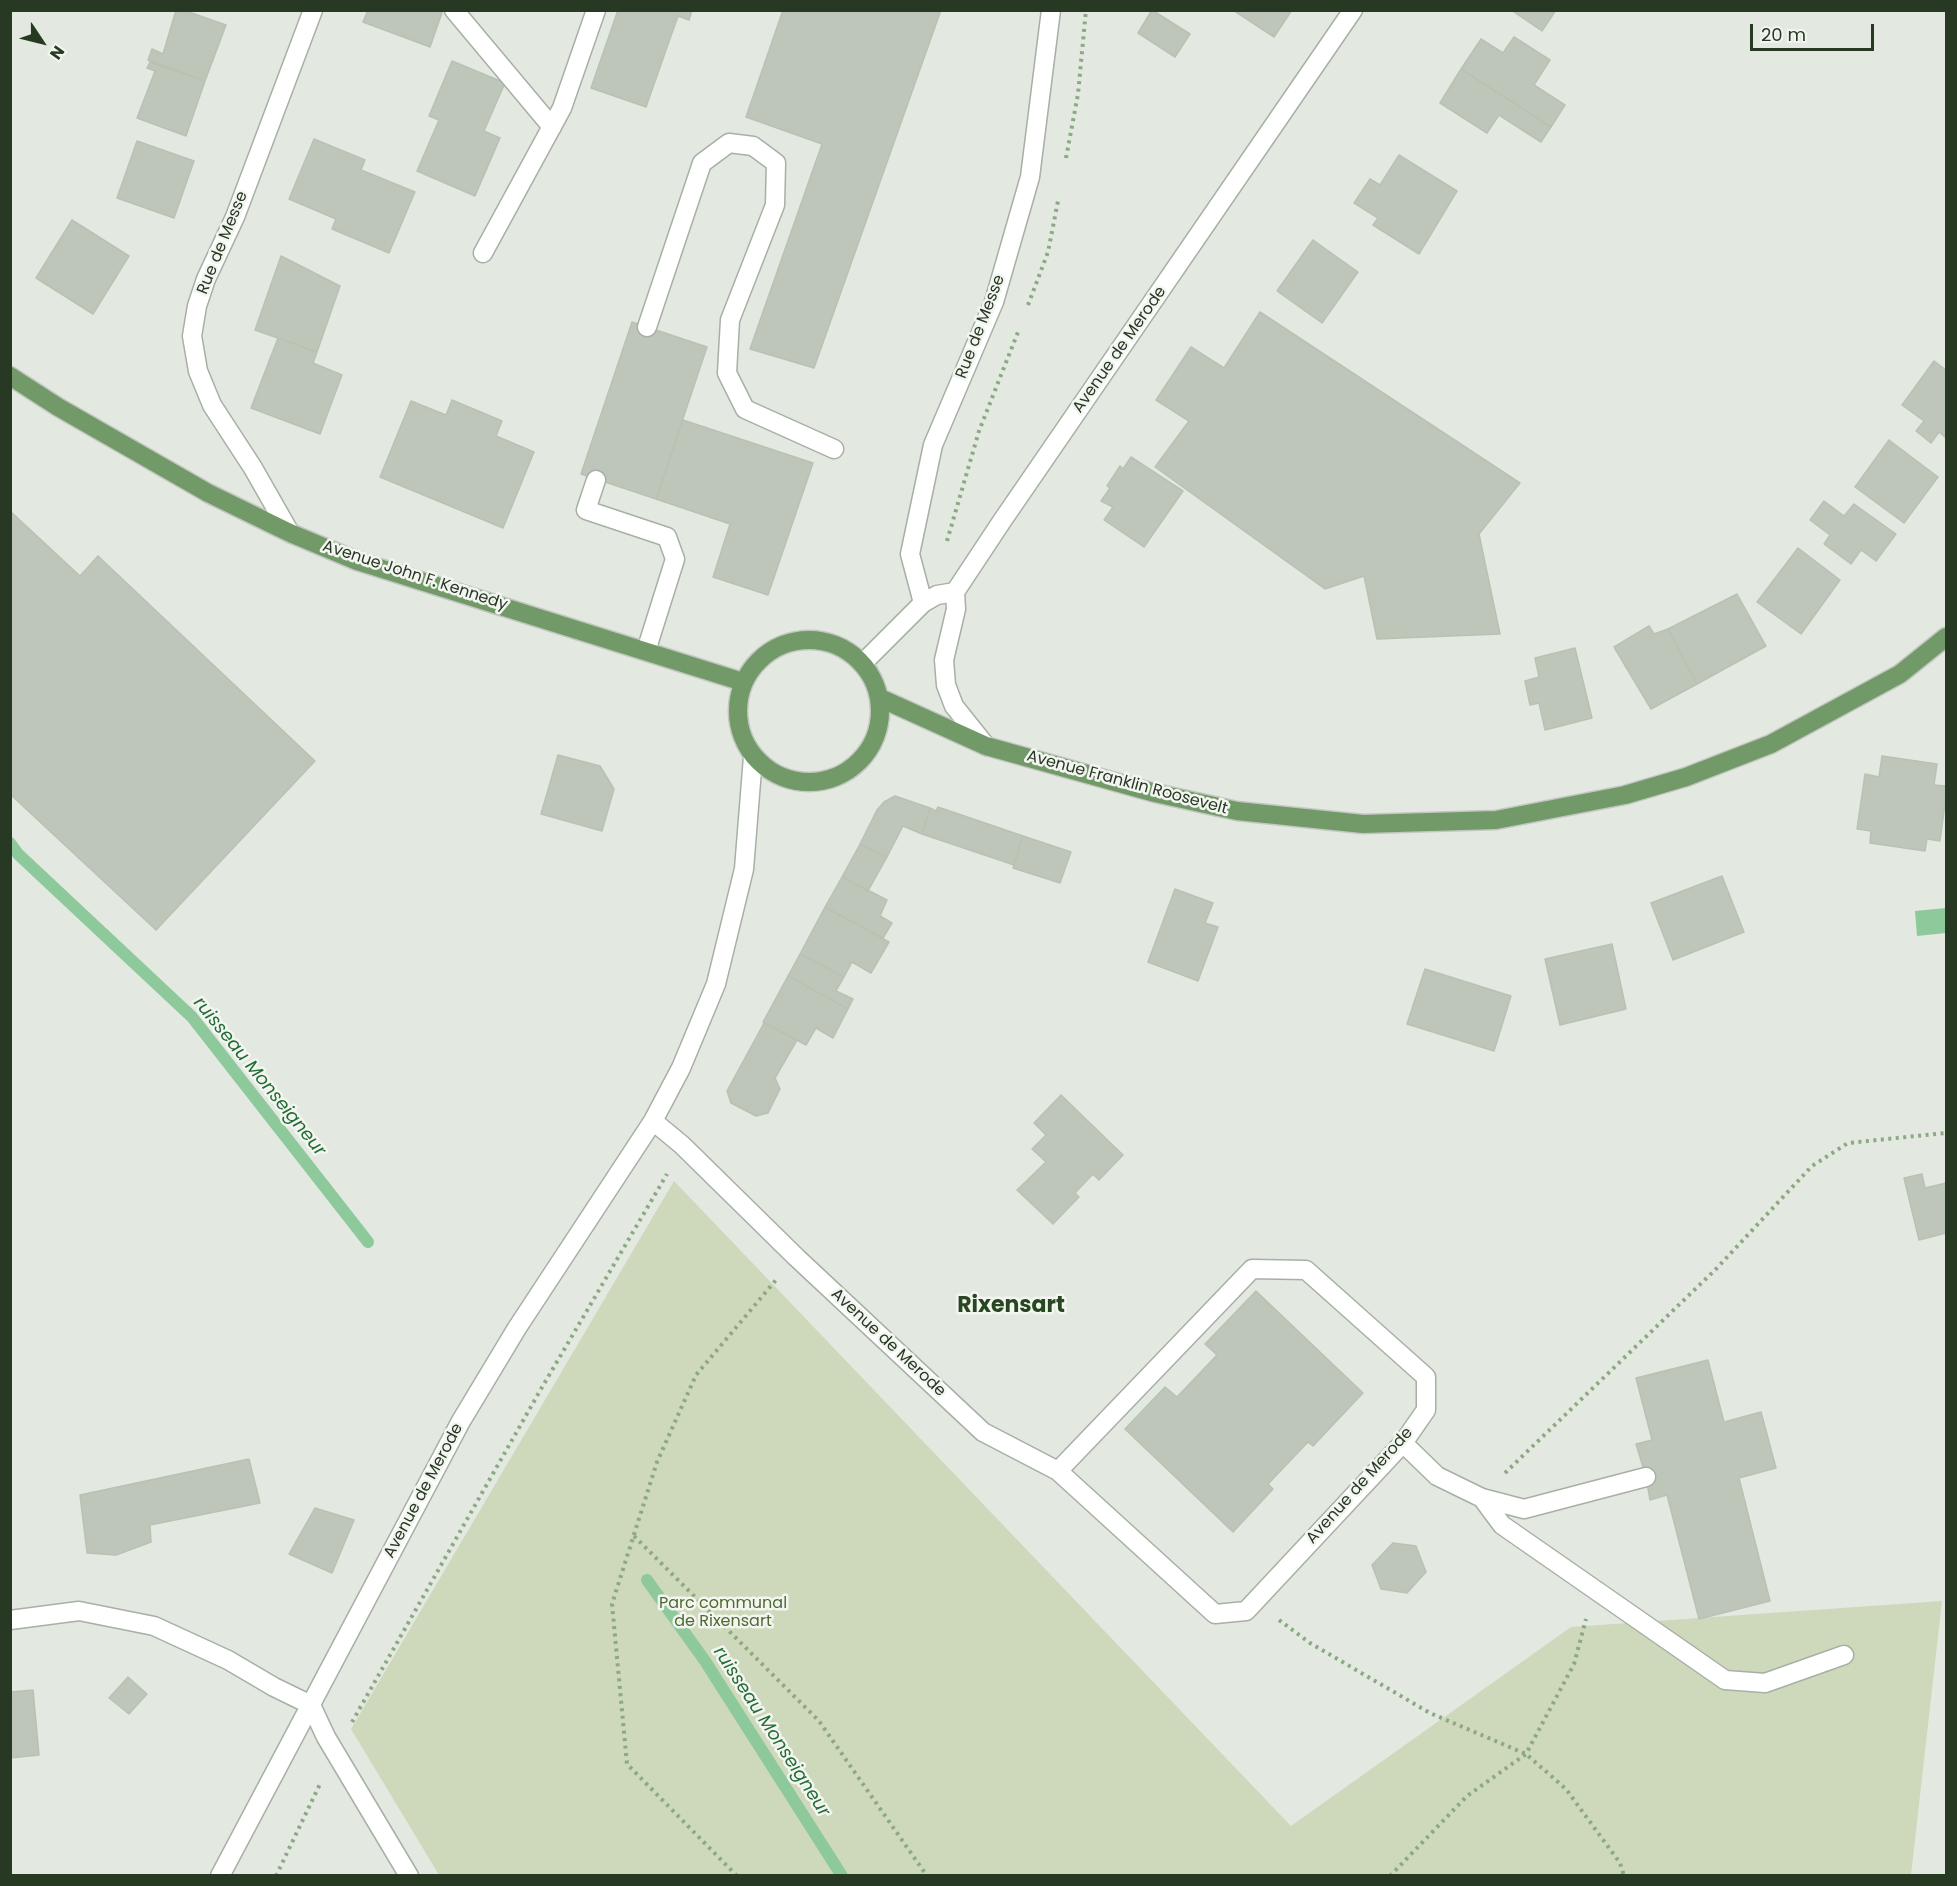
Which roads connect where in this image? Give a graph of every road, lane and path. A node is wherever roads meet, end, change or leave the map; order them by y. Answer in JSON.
{"nodes":[{"id":1,"x":313,"y":10,"type":"edge"},
{"id":2,"x":454,"y":10,"type":"edge"},
{"id":3,"x":596,"y":10,"type":"edge"},
{"id":4,"x":1052,"y":10,"type":"edge"},
{"id":5,"x":1353,"y":10,"type":"edge"},
{"id":6,"x":552,"y":127,"type":"junction"},
{"id":7,"x":483,"y":253,"type":"dead end"},
{"id":8,"x":647,"y":327,"type":"tunnel mouth"},
{"id":9,"x":10,"y":376,"type":"edge"},
{"id":10,"x":834,"y":449,"type":"dead end"},
{"id":11,"x":596,"y":480,"type":"tunnel mouth"},
{"id":12,"x":290,"y":533,"type":"junction"},
{"id":13,"x":955,"y":592,"type":"junction"},
{"id":14,"x":923,"y":603,"type":"junction"},
{"id":15,"x":1947,"y":637,"type":"edge"},
{"id":16,"x":646,"y":651,"type":"junction"},
{"id":17,"x":863,"y":663,"type":"junction"},
{"id":18,"x":743,"y":682,"type":"junction"},
{"id":19,"x":880,"y":698,"type":"junction"},
{"id":20,"x":986,"y":746,"type":"junction"},
{"id":21,"x":753,"y":757,"type":"junction"},
{"id":22,"x":652,"y":1121,"type":"junction"},
{"id":23,"x":1947,"y":1133,"type":"edge"},
{"id":24,"x":682,"y":1144,"type":"junction"},
{"id":25,"x":796,"y":1257,"type":"junction"},
{"id":26,"x":1403,"y":1443,"type":"junction"},
{"id":27,"x":1058,"y":1471,"type":"junction"},
{"id":28,"x":1646,"y":1477,"type":"dead end"},
{"id":29,"x":1482,"y":1498,"type":"junction"},
{"id":30,"x":634,"y":1536,"type":"junction"},
{"id":31,"x":1593,"y":1589,"type":"junction"},
{"id":32,"x":1255,"y":1601,"type":"junction"},
{"id":33,"x":10,"y":1620,"type":"edge"},
{"id":34,"x":1844,"y":1655,"type":"dead end"},
{"id":35,"x":311,"y":1705,"type":"junction"},
{"id":36,"x":335,"y":1752,"type":"junction"},
{"id":37,"x":1526,"y":1754,"type":"junction"},
{"id":38,"x":220,"y":1875,"type":"edge"},
{"id":39,"x":276,"y":1875,"type":"edge"},
{"id":40,"x":409,"y":1875,"type":"edge"},
{"id":41,"x":737,"y":1875,"type":"edge"},
{"id":42,"x":927,"y":1875,"type":"edge"},
{"id":43,"x":1389,"y":1875,"type":"edge"},
{"id":44,"x":1624,"y":1875,"type":"edge"}],
"edges":[{"from":1,"to":12,"type":"street","name":"Rue de Messe"},
{"from":2,"to":6,"type":"street"},
{"from":3,"to":6,"type":"street"},
{"from":4,"to":14,"type":"street","name":"Rue de Messe"},
{"from":5,"to":13,"type":"street","name":"Avenue de Merode"},
{"from":6,"to":7,"type":"street"},
{"from":8,"to":10,"type":"street"},
{"from":9,"to":12,"type":"main road","name":"Avenue John F. Kennedy"},
{"from":11,"to":16,"type":"street"},
{"from":12,"to":16,"type":"main road","name":"Avenue John F. Kennedy"},
{"from":13,"to":14,"type":"street"},
{"from":13,"to":20,"type":"street"},
{"from":14,"to":17,"type":"street"},
{"from":15,"to":20,"type":"main road","name":"Avenue Franklin Roosevelt"},
{"from":16,"to":18,"type":"main road","name":"Avenue John F. Kennedy"},
{"from":17,"to":18,"type":"main road"},
{"from":17,"to":19,"type":"main road"},
{"from":18,"to":21,"type":"main road"},
{"from":19,"to":20,"type":"main road","name":"Avenue Franklin Roosevelt"},
{"from":19,"to":21,"type":"main road"},
{"from":21,"to":22,"type":"street","name":"Avenue de Merode"},
{"from":22,"to":24,"type":"street","name":"Avenue de Merode"},
{"from":22,"to":35,"type":"street","name":"Avenue de Merode"},
{"from":23,"to":29,"type":"path"},
{"from":24,"to":25,"type":"street","name":"Avenue de Merode"},
{"from":24,"to":36,"type":"path"},
{"from":25,"to":27,"type":"street","name":"Avenue de Merode"},
{"from":25,"to":30,"type":"path"},
{"from":26,"to":27,"type":"street","name":"Avenue de Merode"},
{"from":26,"to":29,"type":"street"},
{"from":26,"to":32,"type":"street","name":"Avenue de Merode"},
{"from":27,"to":32,"type":"street","name":"Avenue de Merode"},
{"from":28,"to":29,"type":"street"},
{"from":29,"to":31,"type":"street"},
{"from":30,"to":41,"type":"path"},
{"from":30,"to":42,"type":"path"},
{"from":31,"to":34,"type":"street"},
{"from":31,"to":37,"type":"path"},
{"from":32,"to":37,"type":"path"},
{"from":33,"to":35,"type":"street"},
{"from":35,"to":36,"type":"street"},
{"from":35,"to":38,"type":"street","name":"Avenue de Merode"},
{"from":36,"to":39,"type":"path"},
{"from":36,"to":40,"type":"street"},
{"from":37,"to":43,"type":"path"},
{"from":37,"to":44,"type":"path"}]}
